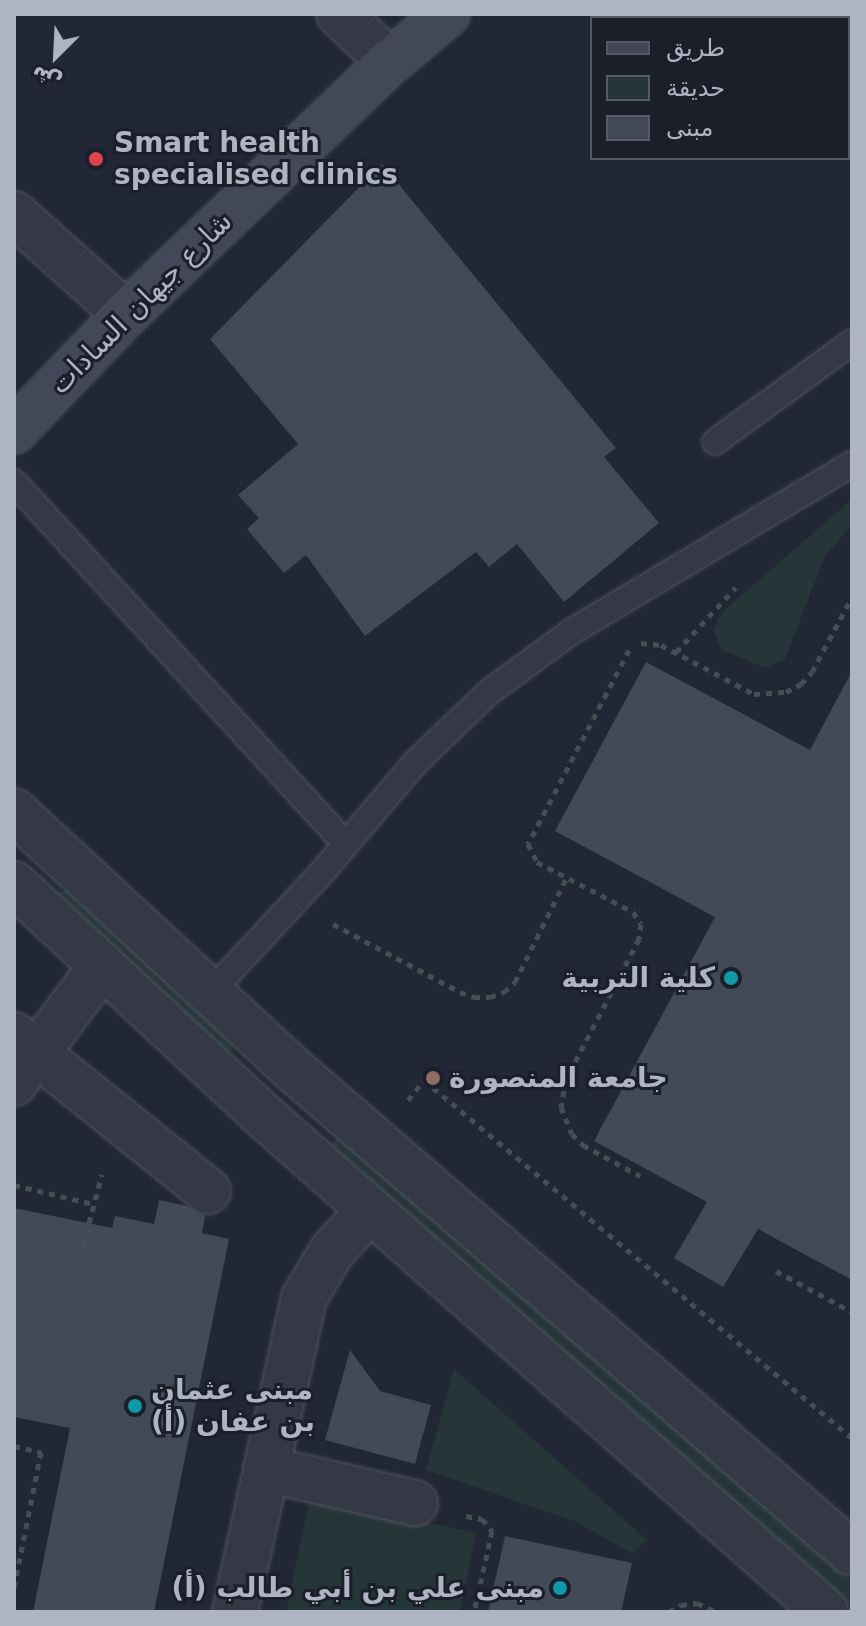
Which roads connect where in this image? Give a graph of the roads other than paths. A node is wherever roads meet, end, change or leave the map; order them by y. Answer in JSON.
{"nodes":[{"id":1,"x":339,"y":14,"type":"edge"},
{"id":2,"x":447,"y":14,"type":"edge"},
{"id":3,"x":390,"y":62,"type":"junction"},
{"id":4,"x":14,"y":214,"type":"edge"},
{"id":5,"x":126,"y":314,"type":"junction"},
{"id":6,"x":852,"y":342,"type":"edge"},
{"id":7,"x":14,"y":431,"type":"edge"},
{"id":8,"x":715,"y":442,"type":"dead end"},
{"id":9,"x":852,"y":464,"type":"edge"},
{"id":10,"x":14,"y":482,"type":"edge"},
{"id":11,"x":22,"y":834,"type":"edge"},
{"id":12,"x":346,"y":844,"type":"junction"},
{"id":13,"x":14,"y":884,"type":"edge"},
{"id":14,"x":102,"y":966,"type":"junction"},
{"id":15,"x":211,"y":992,"type":"junction"},
{"id":16,"x":21,"y":1057,"type":"edge"},
{"id":17,"x":296,"y":1072,"type":"junction"},
{"id":18,"x":258,"y":1111,"type":"junction"},
{"id":19,"x":208,"y":1191,"type":"dead end"},
{"id":20,"x":370,"y":1210,"type":"junction"},
{"id":21,"x":266,"y":1469,"type":"junction"},
{"id":22,"x":415,"y":1503,"type":"road end"},
{"id":23,"x":852,"y":1553,"type":"edge"},
{"id":24,"x":235,"y":1612,"type":"edge"},
{"id":25,"x":826,"y":1612,"type":"edge"}],
"edges":[{"from":1,"to":3,"type":"street"},
{"from":2,"to":3,"type":"main road","name":"شارع جيهان السادات"},
{"from":3,"to":5,"type":"main road","name":"شارع جيهان السادات"},
{"from":4,"to":5,"type":"street"},
{"from":5,"to":7,"type":"main road","name":"شارع جيهان السادات"},
{"from":6,"to":8,"type":"lane"},
{"from":9,"to":12,"type":"lane"},
{"from":10,"to":12,"type":"lane"},
{"from":11,"to":15,"type":"street"},
{"from":12,"to":15,"type":"lane"},
{"from":13,"to":14,"type":"street"},
{"from":14,"to":16,"type":"street"},
{"from":14,"to":18,"type":"street"},
{"from":15,"to":17,"type":"street"},
{"from":16,"to":19,"type":"street"},
{"from":17,"to":18,"type":"street"},
{"from":17,"to":23,"type":"street"},
{"from":18,"to":20,"type":"street"},
{"from":20,"to":21,"type":"street"},
{"from":20,"to":25,"type":"street"},
{"from":21,"to":22,"type":"street"},
{"from":21,"to":24,"type":"street"}]}
